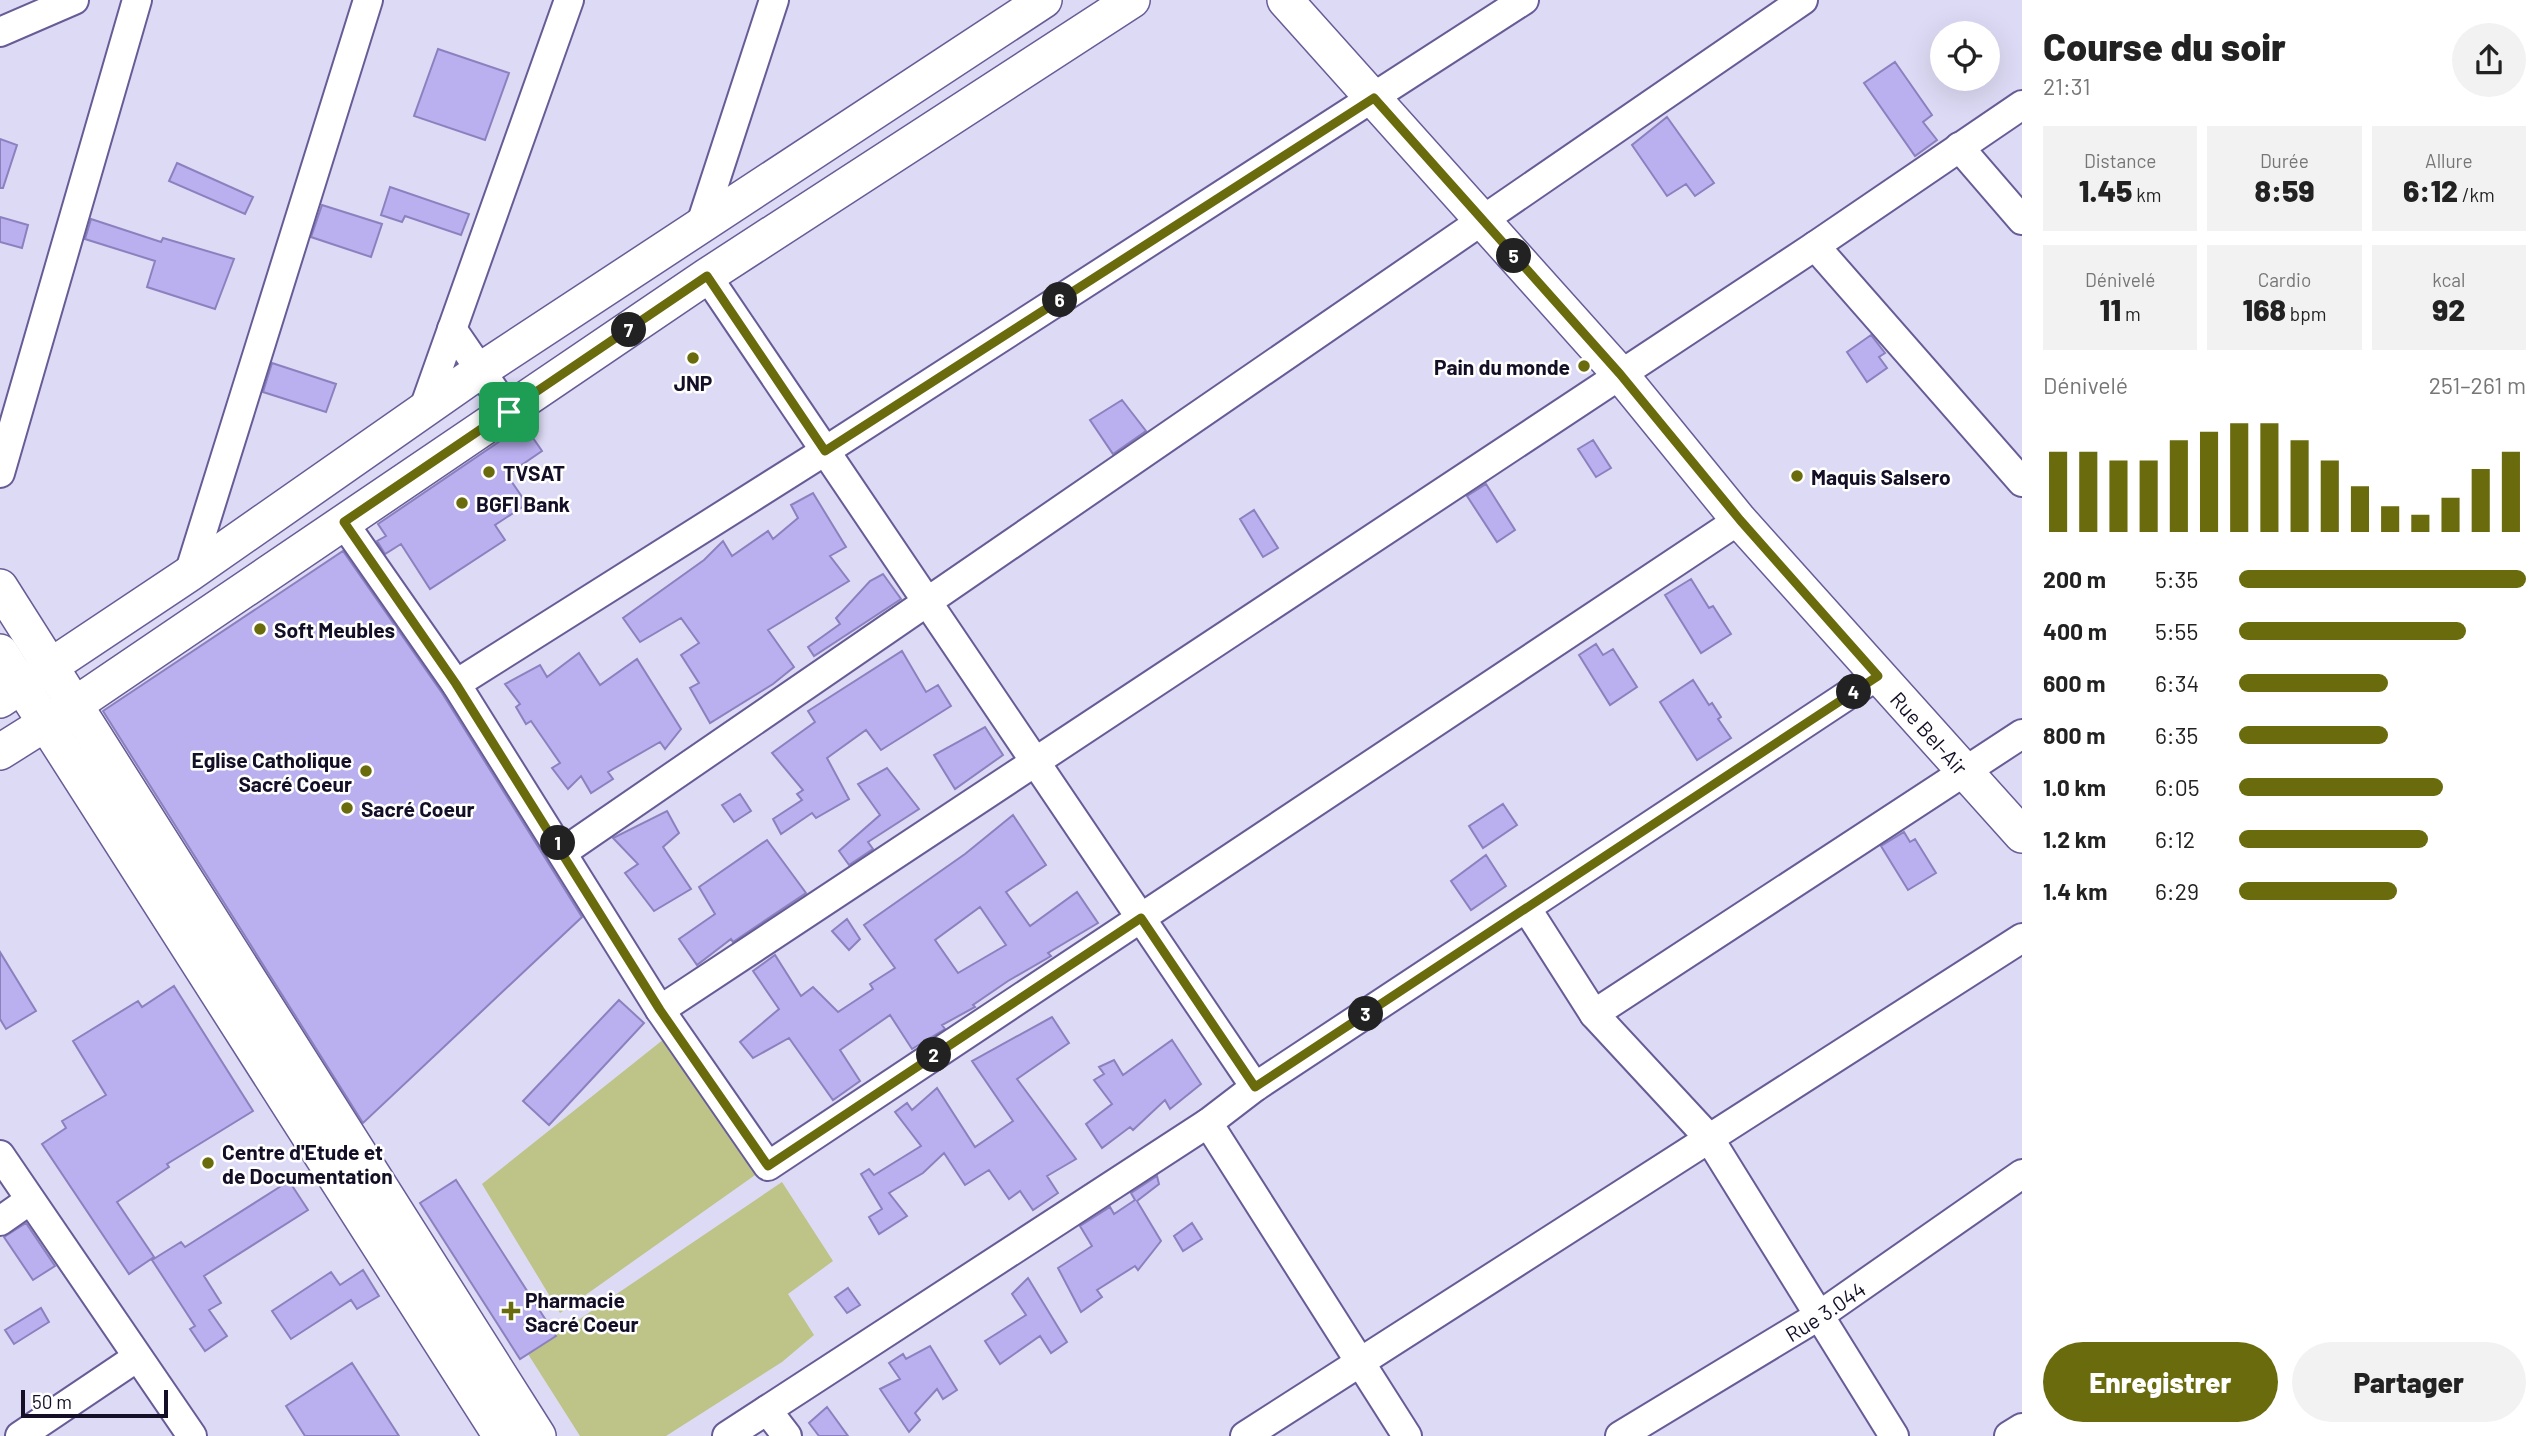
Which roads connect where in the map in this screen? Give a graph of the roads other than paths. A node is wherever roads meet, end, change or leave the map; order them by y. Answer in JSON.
{"nodes":[{"id":1,"x":74,"y":0,"type":"edge"},
{"id":2,"x":137,"y":0,"type":"edge"},
{"id":3,"x":368,"y":0,"type":"edge"},
{"id":4,"x":569,"y":0,"type":"edge"},
{"id":5,"x":774,"y":0,"type":"edge"},
{"id":6,"x":1044,"y":0,"type":"edge"},
{"id":7,"x":1132,"y":0,"type":"edge"},
{"id":8,"x":1285,"y":0,"type":"edge"},
{"id":9,"x":1524,"y":0,"type":"edge"},
{"id":10,"x":1803,"y":0,"type":"edge"},
{"id":11,"x":0,"y":33,"type":"edge"},
{"id":12,"x":1374,"y":98,"type":"junction"},
{"id":13,"x":2022,"y":104,"type":"edge"},
{"id":14,"x":1959,"y":147,"type":"junction"},
{"id":15,"x":1480,"y":219,"type":"junction"},
{"id":16,"x":2022,"y":220,"type":"edge"},
{"id":17,"x":700,"y":227,"type":"junction"},
{"id":18,"x":1815,"y":246,"type":"junction"},
{"id":19,"x":707,"y":276,"type":"junction"},
{"id":20,"x":452,"y":329,"type":"junction"},
{"id":21,"x":481,"y":370,"type":"junction"},
{"id":22,"x":1620,"y":374,"type":"junction"},
{"id":23,"x":423,"y":411,"type":"junction"},
{"id":24,"x":509,"y":412,"type":"junction"},
{"id":25,"x":825,"y":451,"type":"junction"},
{"id":26,"x":0,"y":473,"type":"edge"},
{"id":27,"x":2022,"y":482,"type":"edge"},
{"id":28,"x":1740,"y":520,"type":"junction"},
{"id":29,"x":344,"y":522,"type":"junction"},
{"id":30,"x":189,"y":574,"type":"junction"},
{"id":31,"x":0,"y":587,"type":"edge"},
{"id":32,"x":928,"y":603,"type":"junction"},
{"id":33,"x":53,"y":666,"type":"junction"},
{"id":34,"x":7,"y":675,"type":"edge"},
{"id":35,"x":1878,"y":676,"type":"junction"},
{"id":36,"x":456,"y":684,"type":"junction"},
{"id":37,"x":59,"y":715,"type":"junction"},
{"id":38,"x":2022,"y":734,"type":"edge"},
{"id":39,"x":0,"y":752,"type":"edge"},
{"id":40,"x":1036,"y":763,"type":"junction"},
{"id":41,"x":1964,"y":770,"type":"junction"},
{"id":42,"x":2022,"y":835,"type":"edge"},
{"id":43,"x":563,"y":852,"type":"junction"},
{"id":44,"x":1527,"y":909,"type":"junction"},
{"id":45,"x":1141,"y":918,"type":"junction"},
{"id":46,"x":2022,"y":937,"type":"edge"},
{"id":47,"x":660,"y":1010,"type":"junction"},
{"id":48,"x":1594,"y":1014,"type":"junction"},
{"id":49,"x":1255,"y":1087,"type":"junction"},
{"id":50,"x":1208,"y":1123,"type":"junction"},
{"id":51,"x":1709,"y":1138,"type":"junction"},
{"id":52,"x":0,"y":1155,"type":"edge"},
{"id":53,"x":2022,"y":1174,"type":"edge"},
{"id":54,"x":30,"y":1200,"type":"junction"},
{"id":55,"x":0,"y":1221,"type":"edge"},
{"id":56,"x":1820,"y":1315,"type":"junction"},
{"id":57,"x":136,"y":1359,"type":"junction"},
{"id":58,"x":1359,"y":1361,"type":"junction"},
{"id":59,"x":767,"y":1410,"type":"junction"},
{"id":60,"x":2022,"y":1428,"type":"edge"},
{"id":61,"x":20,"y":1436,"type":"edge"},
{"id":62,"x":192,"y":1436,"type":"edge"},
{"id":63,"x":501,"y":1436,"type":"edge"},
{"id":64,"x":538,"y":1436,"type":"edge"},
{"id":65,"x":727,"y":1436,"type":"edge"},
{"id":66,"x":787,"y":1436,"type":"edge"},
{"id":67,"x":1245,"y":1436,"type":"edge"},
{"id":68,"x":1407,"y":1436,"type":"edge"},
{"id":69,"x":1620,"y":1436,"type":"edge"},
{"id":70,"x":1894,"y":1436,"type":"edge"},
{"id":71,"x":2009,"y":1436,"type":"edge"}],
"edges":[{"from":1,"to":11,"type":"street"},
{"from":2,"to":26,"type":"street"},
{"from":3,"to":30,"type":"street"},
{"from":4,"to":20,"type":"street"},
{"from":5,"to":17,"type":"street"},
{"from":6,"to":17,"type":"main road"},
{"from":7,"to":19,"type":"main road"},
{"from":8,"to":12,"type":"main road","name":"Rue Bel-Air"},
{"from":9,"to":12,"type":"street"},
{"from":10,"to":15,"type":"street"},
{"from":12,"to":15,"type":"main road","name":"Rue Bel-Air"},
{"from":12,"to":25,"type":"street"},
{"from":13,"to":14,"type":"street"},
{"from":14,"to":16,"type":"street"},
{"from":14,"to":18,"type":"street"},
{"from":15,"to":22,"type":"main road","name":"Rue Bel-Air"},
{"from":15,"to":32,"type":"street"},
{"from":17,"to":21,"type":"main road"},
{"from":18,"to":22,"type":"street"},
{"from":18,"to":27,"type":"street"},
{"from":19,"to":24,"type":"main road"},
{"from":19,"to":25,"type":"street"},
{"from":20,"to":21,"type":"street"},
{"from":20,"to":23,"type":"street"},
{"from":21,"to":23,"type":"main road"},
{"from":21,"to":24,"type":"street"},
{"from":22,"to":28,"type":"main road","name":"Rue Bel-Air"},
{"from":22,"to":40,"type":"street"},
{"from":23,"to":30,"type":"main road"},
{"from":24,"to":29,"type":"main road"},
{"from":25,"to":32,"type":"street"},
{"from":25,"to":36,"type":"street"},
{"from":28,"to":35,"type":"main road","name":"Rue Bel-Air"},
{"from":28,"to":45,"type":"street"},
{"from":29,"to":36,"type":"street"},
{"from":29,"to":37,"type":"main road"},
{"from":30,"to":33,"type":"main road"},
{"from":31,"to":33,"type":"main road"},
{"from":32,"to":40,"type":"street"},
{"from":32,"to":43,"type":"street"},
{"from":33,"to":34,"type":"main road"},
{"from":33,"to":37,"type":"main road"},
{"from":34,"to":37,"type":"main road"},
{"from":35,"to":41,"type":"main road","name":"Rue Bel-Air"},
{"from":35,"to":44,"type":"street"},
{"from":36,"to":43,"type":"street"},
{"from":37,"to":39,"type":"main road"},
{"from":37,"to":63,"type":"main road"},
{"from":37,"to":64,"type":"main road"},
{"from":38,"to":41,"type":"street"},
{"from":40,"to":45,"type":"street"},
{"from":40,"to":47,"type":"street"},
{"from":41,"to":42,"type":"main road","name":"Rue Bel-Air"},
{"from":41,"to":48,"type":"street"},
{"from":43,"to":47,"type":"street"},
{"from":44,"to":48,"type":"street"},
{"from":44,"to":49,"type":"street"},
{"from":45,"to":47,"type":"street"},
{"from":45,"to":49,"type":"street"},
{"from":46,"to":51,"type":"street"},
{"from":48,"to":51,"type":"street"},
{"from":49,"to":50,"type":"street"},
{"from":50,"to":58,"type":"street"},
{"from":50,"to":59,"type":"street"},
{"from":51,"to":56,"type":"street"},
{"from":51,"to":58,"type":"street"},
{"from":52,"to":54,"type":"street"},
{"from":53,"to":56,"type":"street","name":"Rue 3.044"},
{"from":54,"to":55,"type":"street"},
{"from":54,"to":57,"type":"street"},
{"from":56,"to":69,"type":"street","name":"Rue 3.044"},
{"from":56,"to":70,"type":"street"},
{"from":57,"to":61,"type":"street"},
{"from":57,"to":62,"type":"street"},
{"from":58,"to":67,"type":"street"},
{"from":58,"to":68,"type":"street"},
{"from":59,"to":65,"type":"street"},
{"from":59,"to":66,"type":"street"},
{"from":60,"to":71,"type":"street"}]}
